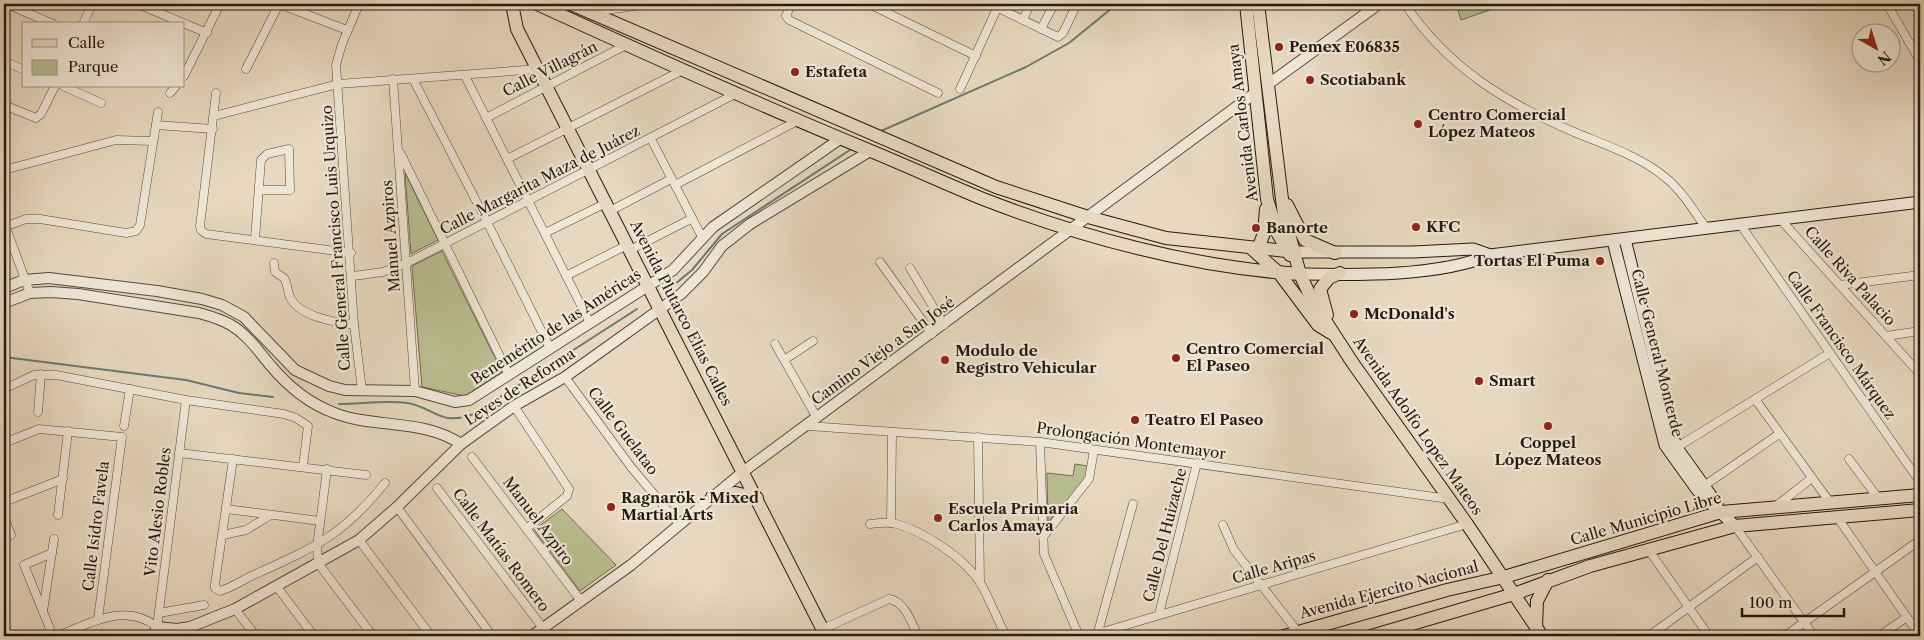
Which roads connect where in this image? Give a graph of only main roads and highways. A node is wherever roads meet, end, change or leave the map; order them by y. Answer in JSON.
{"nodes":[{"id":1,"x":512,"y":4,"type":"edge"},
{"id":2,"x":537,"y":4,"type":"edge"},
{"id":3,"x":571,"y":4,"type":"edge"},
{"id":4,"x":1246,"y":4,"type":"edge"},
{"id":5,"x":1258,"y":4,"type":"edge"},
{"id":6,"x":996,"y":187,"type":"junction"},
{"id":7,"x":1280,"y":192,"type":"junction"},
{"id":8,"x":984,"y":199,"type":"junction"},
{"id":9,"x":1266,"y":199,"type":"junction"},
{"id":10,"x":1919,"y":201,"type":"edge"},
{"id":11,"x":1619,"y":240,"type":"junction"},
{"id":12,"x":1255,"y":248,"type":"junction"},
{"id":13,"x":1413,"y":252,"type":"junction"},
{"id":14,"x":1335,"y":253,"type":"junction"},
{"id":15,"x":1490,"y":255,"type":"junction"},
{"id":16,"x":1298,"y":263,"type":"junction"},
{"id":17,"x":1411,"y":272,"type":"junction"},
{"id":18,"x":1279,"y":273,"type":"junction"},
{"id":19,"x":1340,"y":273,"type":"junction"},
{"id":20,"x":1330,"y":327,"type":"junction"},
{"id":21,"x":1336,"y":338,"type":"junction"},
{"id":22,"x":1920,"y":495,"type":"edge"},
{"id":23,"x":712,"y":497,"type":"road end"},
{"id":24,"x":757,"y":498,"type":"junction"},
{"id":25,"x":1920,"y":510,"type":"edge"},
{"id":26,"x":1722,"y":512,"type":"junction"},
{"id":27,"x":1735,"y":526,"type":"junction"},
{"id":28,"x":1588,"y":552,"type":"junction"},
{"id":29,"x":1590,"y":566,"type":"junction"},
{"id":30,"x":1504,"y":577,"type":"junction"},
{"id":31,"x":1548,"y":580,"type":"junction"},
{"id":32,"x":1514,"y":594,"type":"junction"},
{"id":33,"x":1539,"y":632,"type":"edge"},
{"id":34,"x":824,"y":633,"type":"edge"},
{"id":35,"x":1300,"y":634,"type":"edge"},
{"id":36,"x":1387,"y":634,"type":"edge"},
{"id":37,"x":1284,"y":636,"type":"edge"},
{"id":38,"x":1371,"y":636,"type":"edge"}],
"edges":[{"from":1,"to":24,"type":"main road","name":"Avenida Plutarco Elías Calles"},
{"from":2,"to":8,"type":"main road"},
{"from":3,"to":6,"type":"main road"},
{"from":4,"to":9,"type":"main road","name":"Avenida Carlos Amaya"},
{"from":5,"to":7,"type":"main road","name":"Avenida Carlos Amaya"},
{"from":6,"to":8,"type":"main road"},
{"from":6,"to":12,"type":"main road"},
{"from":7,"to":14,"type":"main road"},
{"from":7,"to":16,"type":"main road","name":"Avenida Carlos Amaya"},
{"from":8,"to":18,"type":"main road"},
{"from":9,"to":12,"type":"main road"},
{"from":9,"to":16,"type":"main road","name":"Avenida Carlos Amaya"},
{"from":10,"to":11,"type":"main road"},
{"from":11,"to":15,"type":"main road"},
{"from":11,"to":26,"type":"main road","name":"Calle General Monterde"},
{"from":12,"to":16,"type":"main road"},
{"from":12,"to":18,"type":"main road"},
{"from":13,"to":14,"type":"main road"},
{"from":13,"to":15,"type":"main road"},
{"from":13,"to":17,"type":"main road"},
{"from":14,"to":16,"type":"main road"},
{"from":15,"to":17,"type":"main road"},
{"from":16,"to":18,"type":"main road"},
{"from":16,"to":19,"type":"main road"},
{"from":16,"to":20,"type":"main road","name":"Avenida Adolfo Lopez Mateos"},
{"from":17,"to":19,"type":"main road"},
{"from":18,"to":21,"type":"main road"},
{"from":19,"to":20,"type":"main road"},
{"from":20,"to":21,"type":"main road","name":"Avenida Adolfo Lopez Mateos"},
{"from":21,"to":30,"type":"main road","name":"Avenida Adolfo Lopez Mateos"},
{"from":22,"to":26,"type":"main road","name":"Calle Municipio Libre"},
{"from":23,"to":24,"type":"main road"},
{"from":24,"to":34,"type":"main road","name":"Avenida Plutarco Elías Calles"},
{"from":25,"to":27,"type":"main road"},
{"from":26,"to":27,"type":"main road","name":"Calle General Monterde"},
{"from":26,"to":28,"type":"main road","name":"Calle Municipio Libre"},
{"from":27,"to":29,"type":"main road"},
{"from":28,"to":29,"type":"main road"},
{"from":28,"to":30,"type":"main road","name":"Calle Municipio Libre"},
{"from":29,"to":31,"type":"main road"},
{"from":30,"to":32,"type":"main road","name":"Avenida Adolfo Lopez Mateos"},
{"from":30,"to":35,"type":"main road","name":"Avenida Ejercito Nacional"},
{"from":31,"to":32,"type":"main road"},
{"from":31,"to":33,"type":"main road"},
{"from":32,"to":33,"type":"main road","name":"Avenida Adolfo Lopez Mateos"},
{"from":32,"to":36,"type":"main road"},
{"from":35,"to":37,"type":"main road","name":"Avenida Ejercito Nacional"},
{"from":36,"to":38,"type":"main road"}]}
